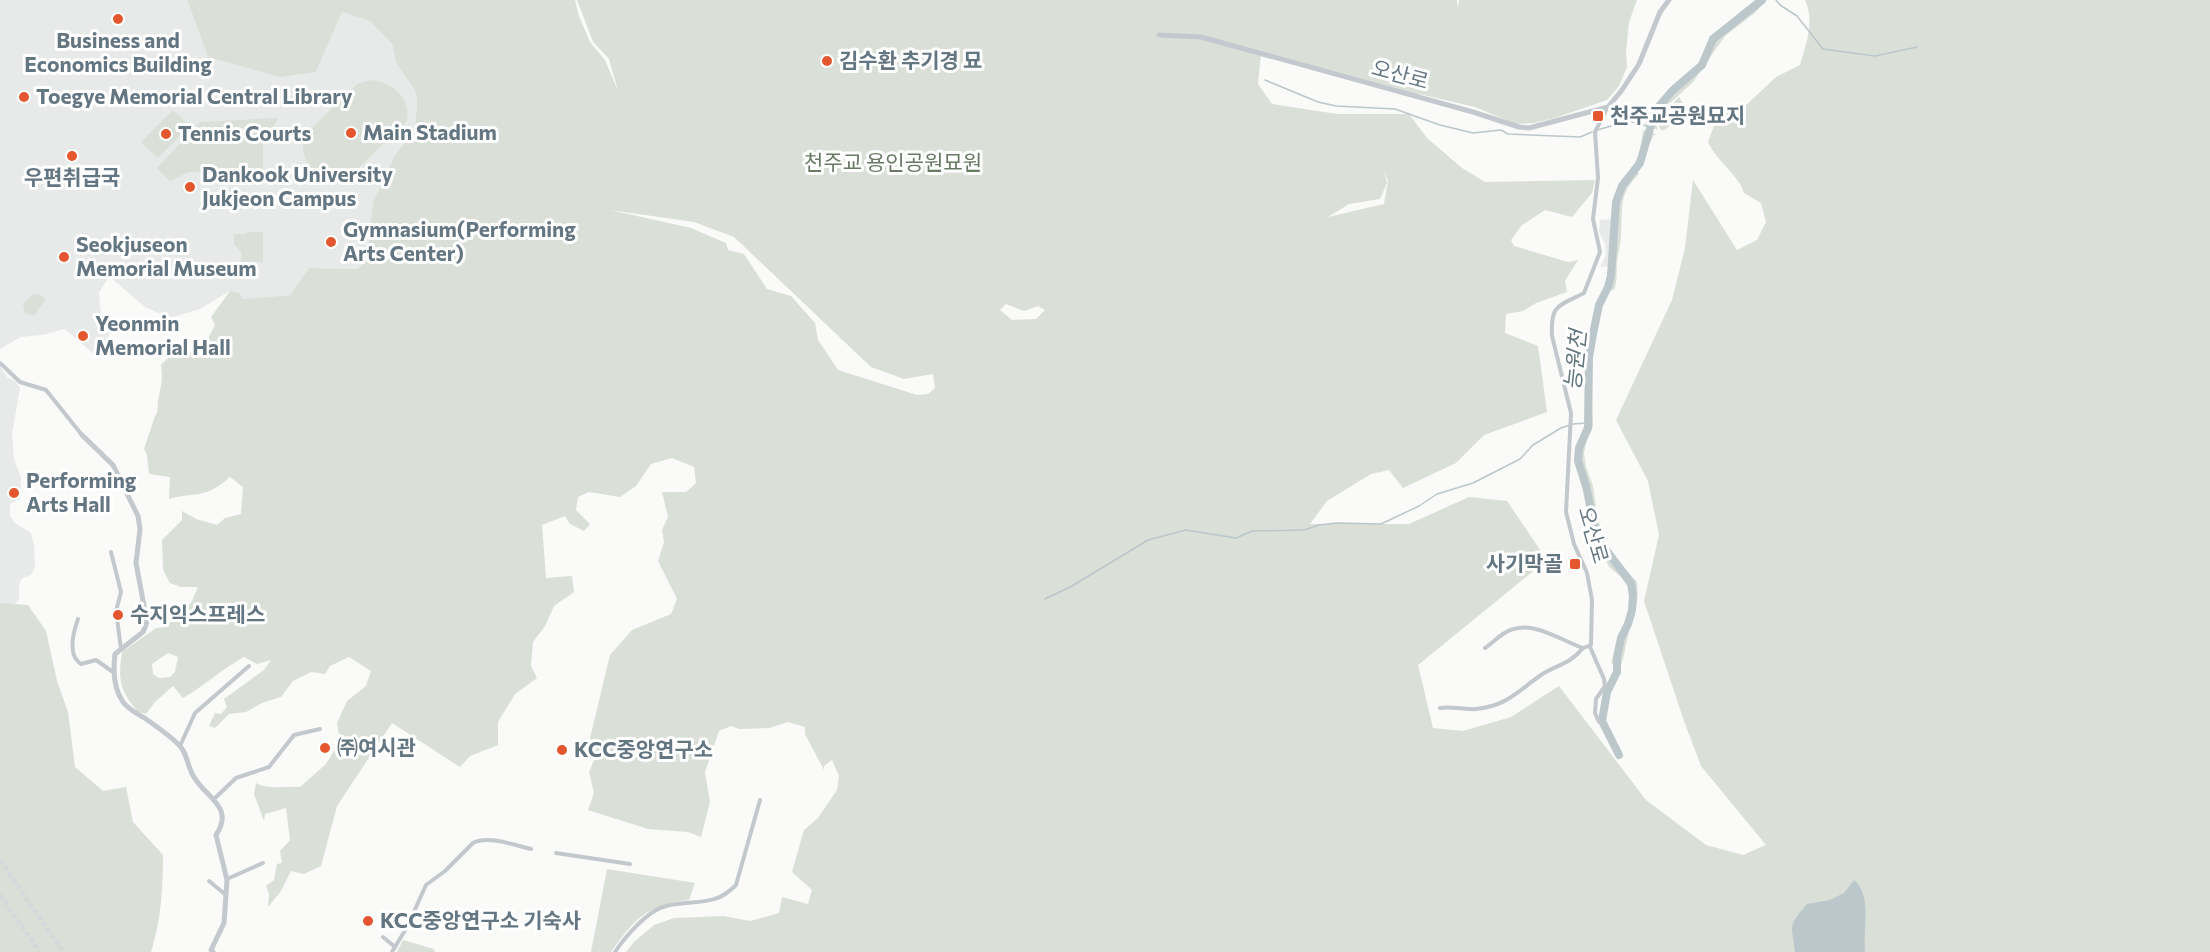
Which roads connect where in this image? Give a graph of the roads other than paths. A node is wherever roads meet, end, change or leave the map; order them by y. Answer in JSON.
{"nodes":[{"id":1,"x":1669,"y":0,"type":"edge"},
{"id":2,"x":1159,"y":35,"type":"dead end"},
{"id":3,"x":1608,"y":107,"type":"junction"},
{"id":4,"x":0,"y":363,"type":"edge"},
{"id":5,"x":82,"y":435,"type":"joint"},
{"id":6,"x":111,"y":552,"type":"dead end"},
{"id":7,"x":78,"y":619,"type":"dead end"},
{"id":8,"x":1590,"y":647,"type":"junction"},
{"id":9,"x":1485,"y":648,"type":"dead end"},
{"id":10,"x":1583,"y":648,"type":"junction"},
{"id":11,"x":121,"y":649,"type":"junction"},
{"id":12,"x":249,"y":666,"type":"dead end"},
{"id":13,"x":114,"y":672,"type":"junction"},
{"id":14,"x":1440,"y":708,"type":"dead end"},
{"id":15,"x":1599,"y":722,"type":"dead end"},
{"id":16,"x":320,"y":729,"type":"dead end"},
{"id":17,"x":180,"y":746,"type":"junction"},
{"id":18,"x":214,"y":799,"type":"junction"},
{"id":19,"x":759,"y":800,"type":"dead end"},
{"id":20,"x":531,"y":849,"type":"dead end"},
{"id":21,"x":556,"y":853,"type":"dead end"},
{"id":22,"x":263,"y":863,"type":"dead end"},
{"id":23,"x":630,"y":864,"type":"dead end"},
{"id":24,"x":226,"y":879,"type":"junction"},
{"id":25,"x":209,"y":881,"type":"dead end"},
{"id":26,"x":226,"y":895,"type":"junction"},
{"id":27,"x":382,"y":937,"type":"dead end"},
{"id":28,"x":395,"y":947,"type":"junction"},
{"id":29,"x":213,"y":952,"type":"edge"},
{"id":30,"x":392,"y":952,"type":"edge"},
{"id":31,"x":615,"y":952,"type":"edge"}],
"edges":[{"from":1,"to":3,"type":"street"},
{"from":2,"to":3,"type":"street","name":"오산로"},
{"from":3,"to":8,"type":"street","name":"오산로"},
{"from":4,"to":5,"type":"street"},
{"from":5,"to":11,"type":"street"},
{"from":6,"to":11,"type":"street"},
{"from":7,"to":13,"type":"street"},
{"from":8,"to":10,"type":"street"},
{"from":8,"to":15,"type":"street","name":"오산로"},
{"from":9,"to":10,"type":"street"},
{"from":10,"to":14,"type":"street"},
{"from":11,"to":13,"type":"street"},
{"from":12,"to":17,"type":"street"},
{"from":13,"to":17,"type":"street"},
{"from":16,"to":18,"type":"street"},
{"from":17,"to":18,"type":"street"},
{"from":18,"to":24,"type":"street"},
{"from":19,"to":31,"type":"street"},
{"from":20,"to":28,"type":"street"},
{"from":21,"to":23,"type":"street"},
{"from":22,"to":24,"type":"street"},
{"from":24,"to":26,"type":"street"},
{"from":25,"to":26,"type":"street"},
{"from":26,"to":29,"type":"street"},
{"from":27,"to":28,"type":"street"},
{"from":28,"to":30,"type":"street"}]}
